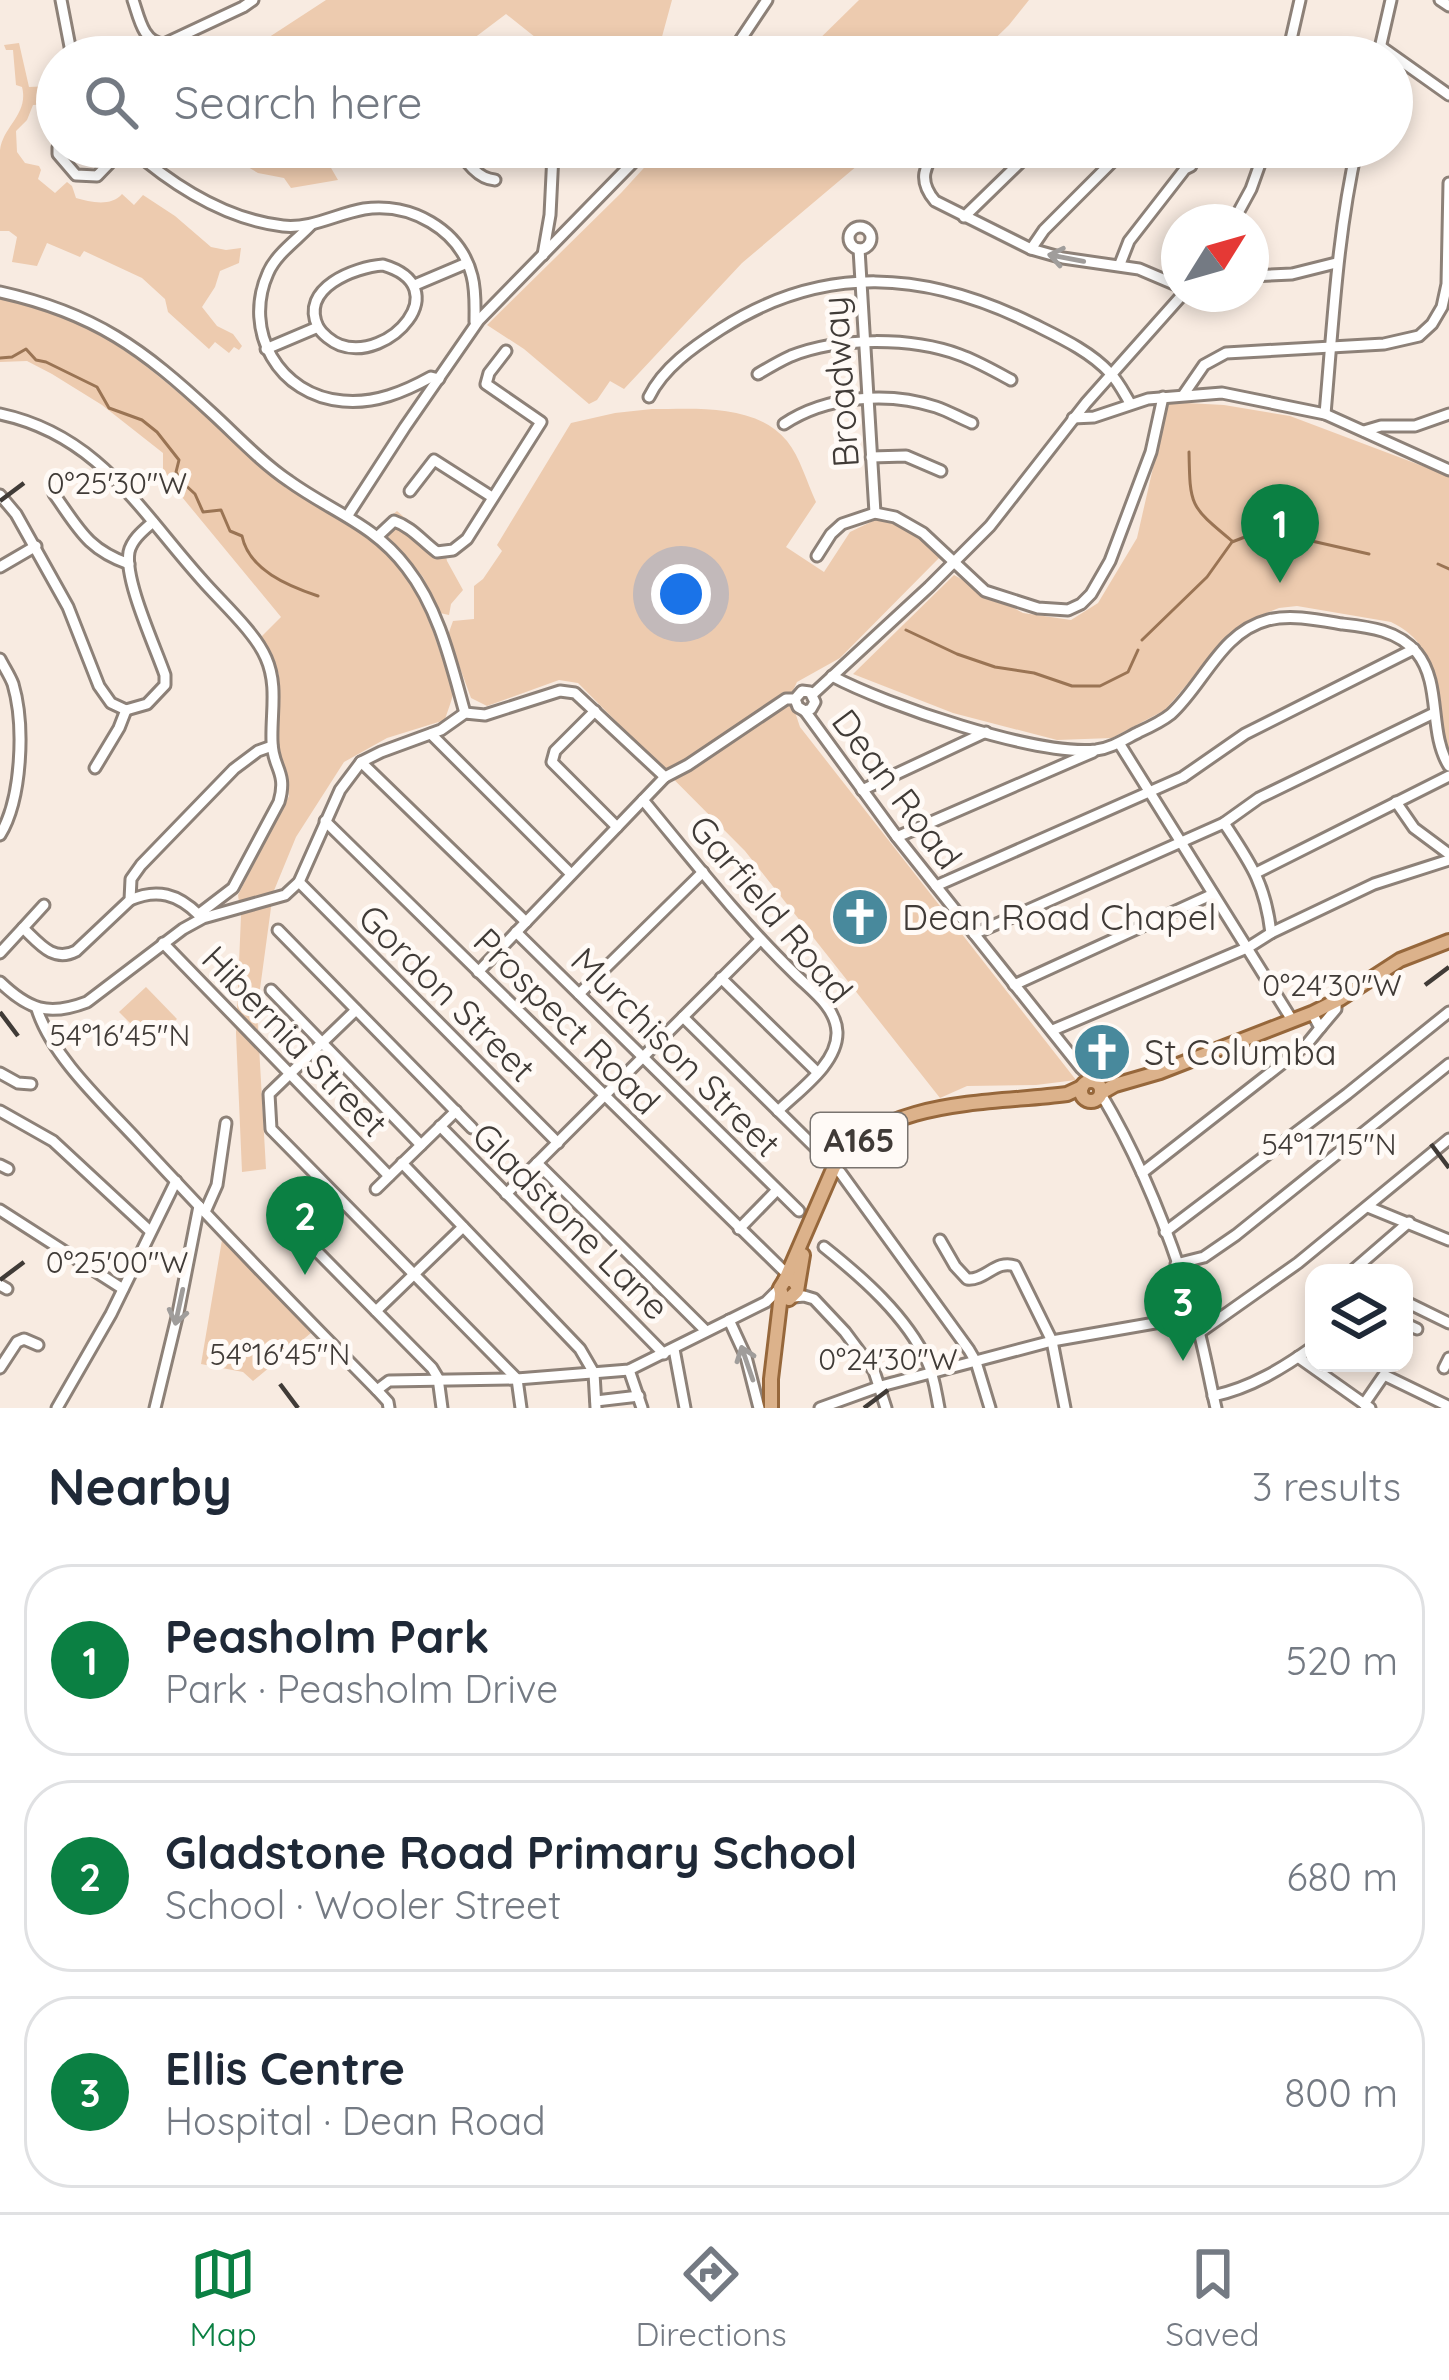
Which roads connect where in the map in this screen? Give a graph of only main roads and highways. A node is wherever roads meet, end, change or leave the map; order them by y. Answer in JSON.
{"nodes":[{"id":1,"x":1449,"y":941,"type":"edge"},
{"id":2,"x":837,"y":1170,"type":"junction"},
{"id":3,"x":787,"y":1290,"type":"junction"},
{"id":4,"x":774,"y":1408,"type":"edge"}],
"edges":[{"from":1,"to":2,"type":"main road","number":"A165"},
{"from":2,"to":3,"type":"main road","number":"A165"},
{"from":2,"to":3,"type":"main road","number":"A165"},
{"from":3,"to":4,"type":"main road","number":"A165"}]}
